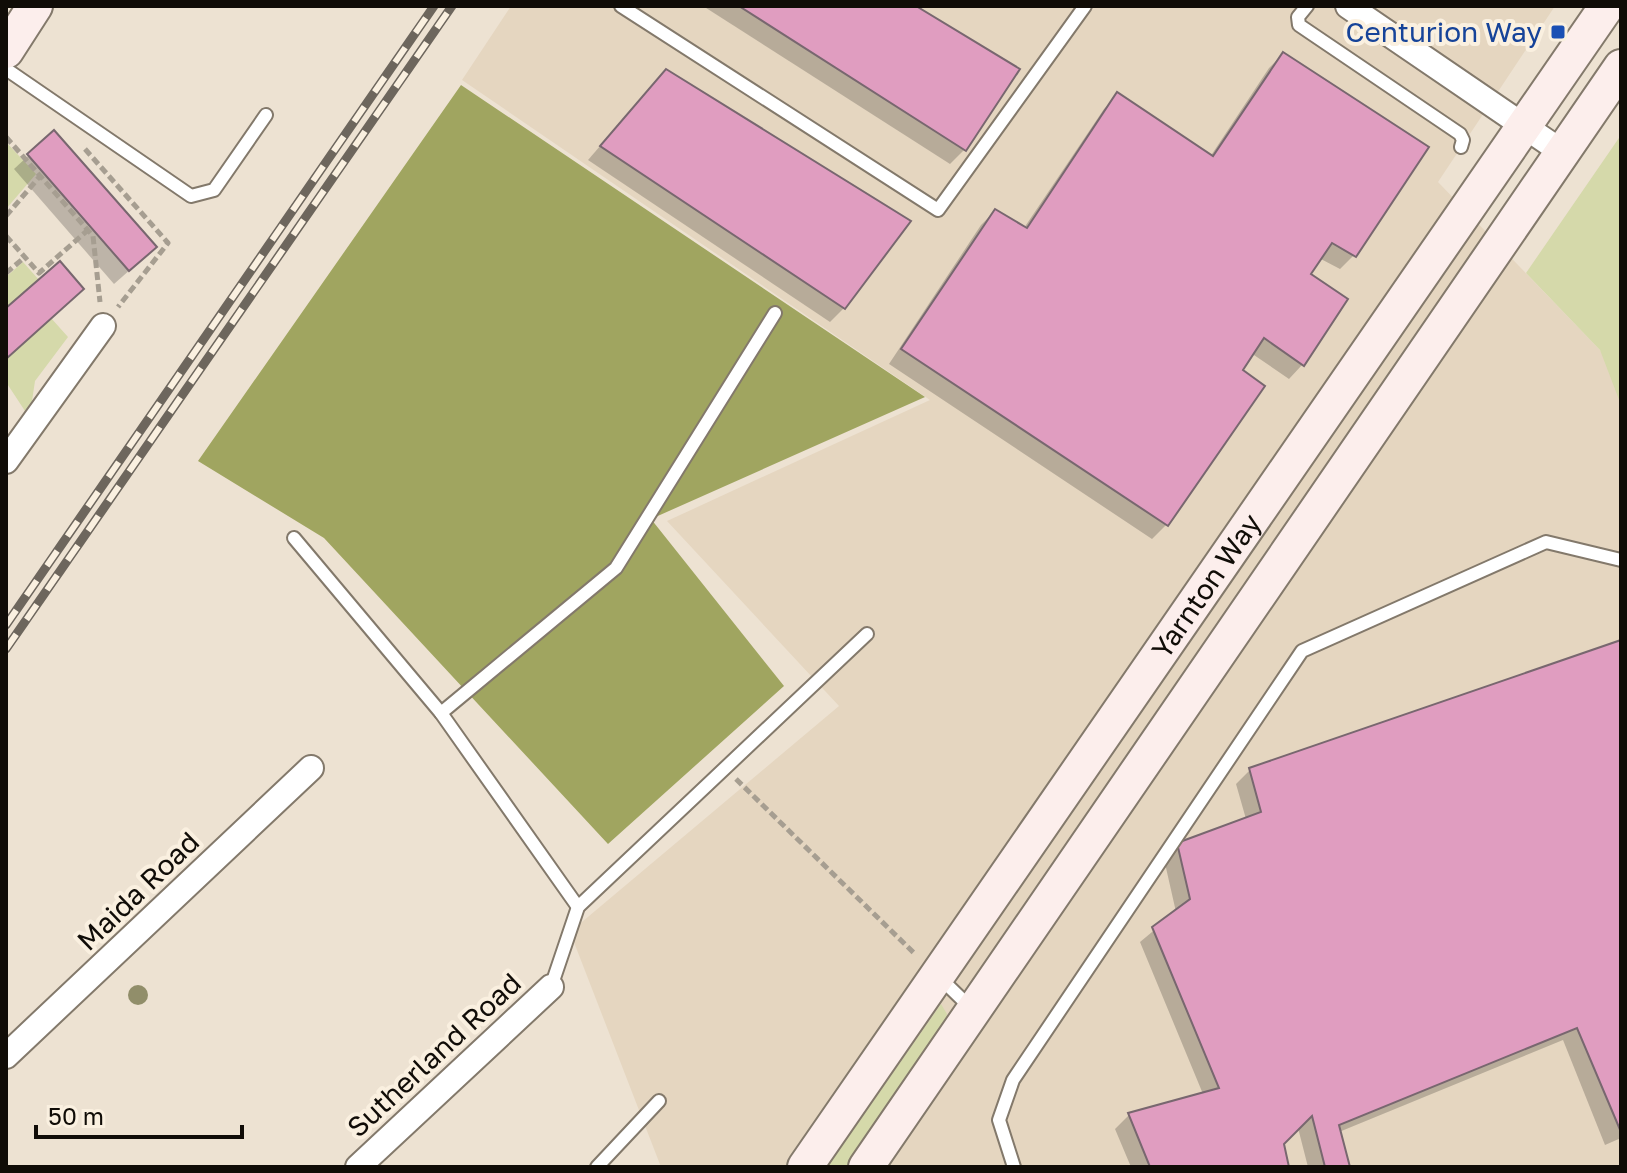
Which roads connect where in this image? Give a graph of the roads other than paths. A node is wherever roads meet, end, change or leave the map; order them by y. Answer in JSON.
{"nodes":[{"id":1,"x":35,"y":6,"type":"edge"},
{"id":2,"x":621,"y":6,"type":"edge"},
{"id":3,"x":1085,"y":6,"type":"edge"},
{"id":4,"x":1307,"y":6,"type":"edge"},
{"id":5,"x":1348,"y":6,"type":"edge"},
{"id":6,"x":1607,"y":6,"type":"edge"},
{"id":7,"x":6,"y":51,"type":"edge"},
{"id":8,"x":1621,"y":67,"type":"edge"},
{"id":9,"x":6,"y":69,"type":"edge"},
{"id":10,"x":266,"y":115,"type":"dead end"},
{"id":11,"x":1524,"y":126,"type":"junction"},
{"id":12,"x":1461,"y":147,"type":"dead end"},
{"id":13,"x":1562,"y":152,"type":"junction"},
{"id":14,"x":775,"y":313,"type":"dead end"},
{"id":15,"x":103,"y":326,"type":"road end"},
{"id":16,"x":6,"y":461,"type":"edge"},
{"id":17,"x":294,"y":538,"type":"dead end"},
{"id":18,"x":1621,"y":560,"type":"edge"},
{"id":19,"x":867,"y":634,"type":"dead end"},
{"id":20,"x":441,"y":713,"type":"junction"},
{"id":21,"x":311,"y":768,"type":"dead end"},
{"id":22,"x":578,"y":907,"type":"junction"},
{"id":23,"x":936,"y":974,"type":"junction"},
{"id":24,"x":551,"y":987,"type":"joint"},
{"id":25,"x":973,"y":1010,"type":"junction"},
{"id":26,"x":6,"y":1056,"type":"edge"},
{"id":27,"x":659,"y":1101,"type":"dead end"},
{"id":28,"x":358,"y":1167,"type":"edge"},
{"id":29,"x":597,"y":1167,"type":"edge"},
{"id":30,"x":805,"y":1167,"type":"edge"},
{"id":31,"x":866,"y":1167,"type":"edge"},
{"id":32,"x":1014,"y":1167,"type":"edge"}],
"edges":[{"from":1,"to":7,"type":"street"},
{"from":2,"to":3,"type":"lane"},
{"from":4,"to":12,"type":"lane"},
{"from":5,"to":11,"type":"street"},
{"from":6,"to":11,"type":"street","name":"Yarnton Way"},
{"from":8,"to":13,"type":"street","name":"Yarnton Way"},
{"from":9,"to":10,"type":"lane"},
{"from":11,"to":13,"type":"street"},
{"from":11,"to":23,"type":"street","name":"Yarnton Way"},
{"from":13,"to":25,"type":"street","name":"Yarnton Way"},
{"from":14,"to":20,"type":"lane"},
{"from":15,"to":16,"type":"street"},
{"from":17,"to":20,"type":"lane"},
{"from":18,"to":32,"type":"lane"},
{"from":19,"to":22,"type":"lane"},
{"from":20,"to":22,"type":"lane"},
{"from":21,"to":26,"type":"street","name":"Maida Road"},
{"from":22,"to":24,"type":"lane"},
{"from":23,"to":25,"type":"lane"},
{"from":23,"to":30,"type":"street","name":"Yarnton Way"},
{"from":24,"to":28,"type":"street","name":"Sutherland Road"},
{"from":25,"to":31,"type":"street","name":"Yarnton Way"},
{"from":27,"to":29,"type":"lane"}]}
